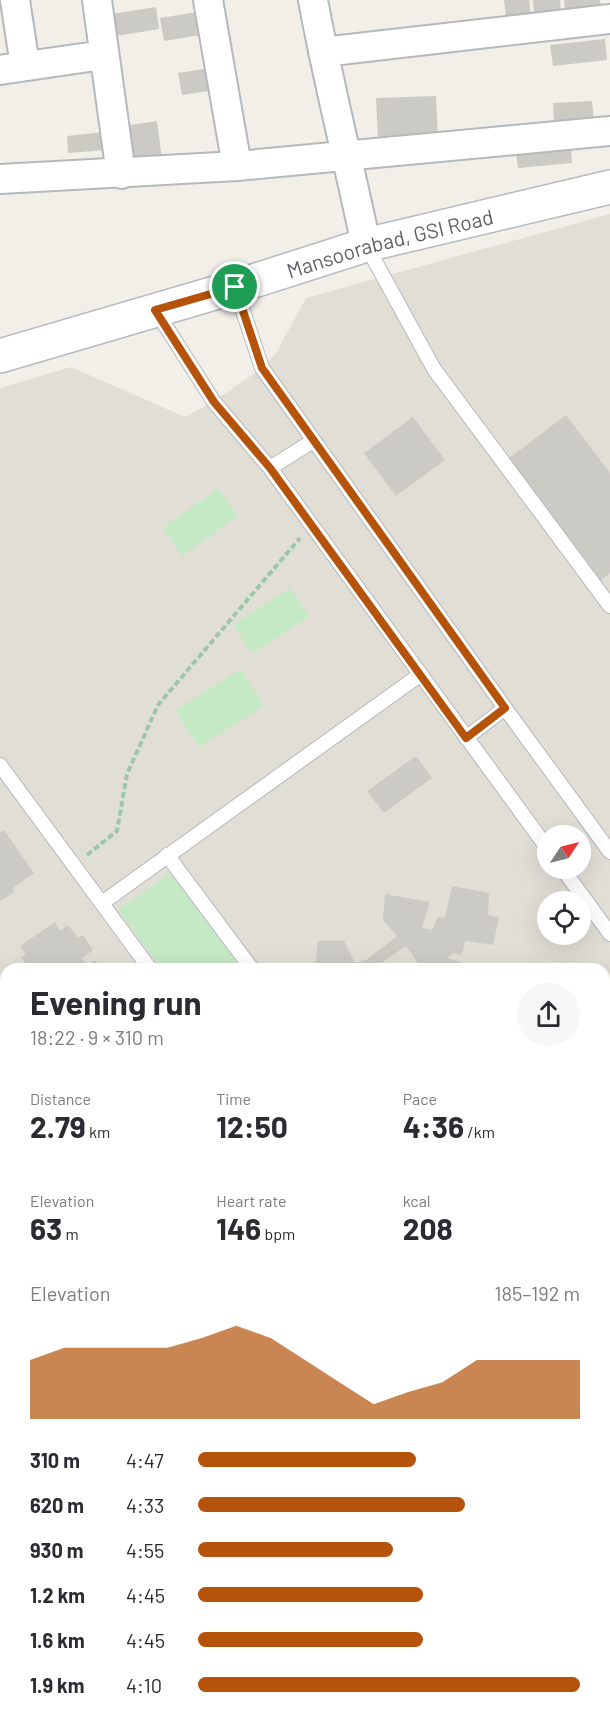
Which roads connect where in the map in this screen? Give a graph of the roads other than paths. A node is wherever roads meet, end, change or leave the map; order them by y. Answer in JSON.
{"nodes":[{"id":1,"x":15,"y":0,"type":"edge"},
{"id":2,"x":97,"y":0,"type":"edge"},
{"id":3,"x":208,"y":0,"type":"edge"},
{"id":4,"x":313,"y":0,"type":"edge"},
{"id":5,"x":610,"y":19,"type":"edge"},
{"id":6,"x":323,"y":52,"type":"junction"},
{"id":7,"x":103,"y":55,"type":"junction"},
{"id":8,"x":13,"y":68,"type":"edge"},
{"id":9,"x":610,"y":131,"type":"edge"},
{"id":10,"x":348,"y":156,"type":"junction"},
{"id":11,"x":237,"y":166,"type":"junction"},
{"id":12,"x":121,"y":174,"type":"junction"},
{"id":13,"x":0,"y":180,"type":"edge"},
{"id":14,"x":610,"y":187,"type":"edge"},
{"id":15,"x":366,"y":245,"type":"junction"},
{"id":16,"x":235,"y":287,"type":"junction"},
{"id":17,"x":155,"y":310,"type":"junction"},
{"id":18,"x":0,"y":356,"type":"edge"},
{"id":19,"x":313,"y":441,"type":"junction"},
{"id":20,"x":270,"y":468,"type":"junction"},
{"id":21,"x":610,"y":606,"type":"edge"},
{"id":22,"x":421,"y":674,"type":"junction"},
{"id":23,"x":505,"y":708,"type":"junction"},
{"id":24,"x":466,"y":738,"type":"junction"},
{"id":25,"x":2,"y":774,"type":"edge"},
{"id":26,"x":537,"y":834,"type":"edge"},
{"id":27,"x":610,"y":852,"type":"edge"},
{"id":28,"x":167,"y":855,"type":"junction"},
{"id":29,"x":570,"y":879,"type":"edge"},
{"id":30,"x":102,"y":903,"type":"junction"},
{"id":31,"x":610,"y":934,"type":"edge"},
{"id":32,"x":146,"y":963,"type":"edge"},
{"id":33,"x":248,"y":963,"type":"edge"}],
"edges":[{"from":1,"to":8,"type":"street"},
{"from":2,"to":7,"type":"street"},
{"from":3,"to":11,"type":"street"},
{"from":4,"to":6,"type":"street"},
{"from":5,"to":6,"type":"street"},
{"from":6,"to":10,"type":"street"},
{"from":7,"to":8,"type":"street"},
{"from":7,"to":12,"type":"street"},
{"from":9,"to":10,"type":"street"},
{"from":10,"to":11,"type":"street"},
{"from":10,"to":15,"type":"street"},
{"from":11,"to":12,"type":"street"},
{"from":12,"to":13,"type":"street"},
{"from":14,"to":15,"type":"street","name":"Mansoorabad, GSI Road"},
{"from":15,"to":16,"type":"street","name":"Mansoorabad, GSI Road"},
{"from":15,"to":21,"type":"lane"},
{"from":16,"to":17,"type":"street","name":"Mansoorabad, GSI Road"},
{"from":16,"to":19,"type":"lane"},
{"from":17,"to":18,"type":"street","name":"Mansoorabad, GSI Road"},
{"from":17,"to":20,"type":"lane"},
{"from":19,"to":20,"type":"lane"},
{"from":19,"to":23,"type":"lane"},
{"from":20,"to":22,"type":"lane"},
{"from":22,"to":24,"type":"lane"},
{"from":22,"to":28,"type":"lane"},
{"from":23,"to":24,"type":"lane"},
{"from":23,"to":27,"type":"lane"},
{"from":24,"to":26,"type":"lane"},
{"from":25,"to":30,"type":"lane"},
{"from":28,"to":30,"type":"lane"},
{"from":28,"to":33,"type":"lane"},
{"from":29,"to":31,"type":"lane"},
{"from":30,"to":32,"type":"lane"}]}
